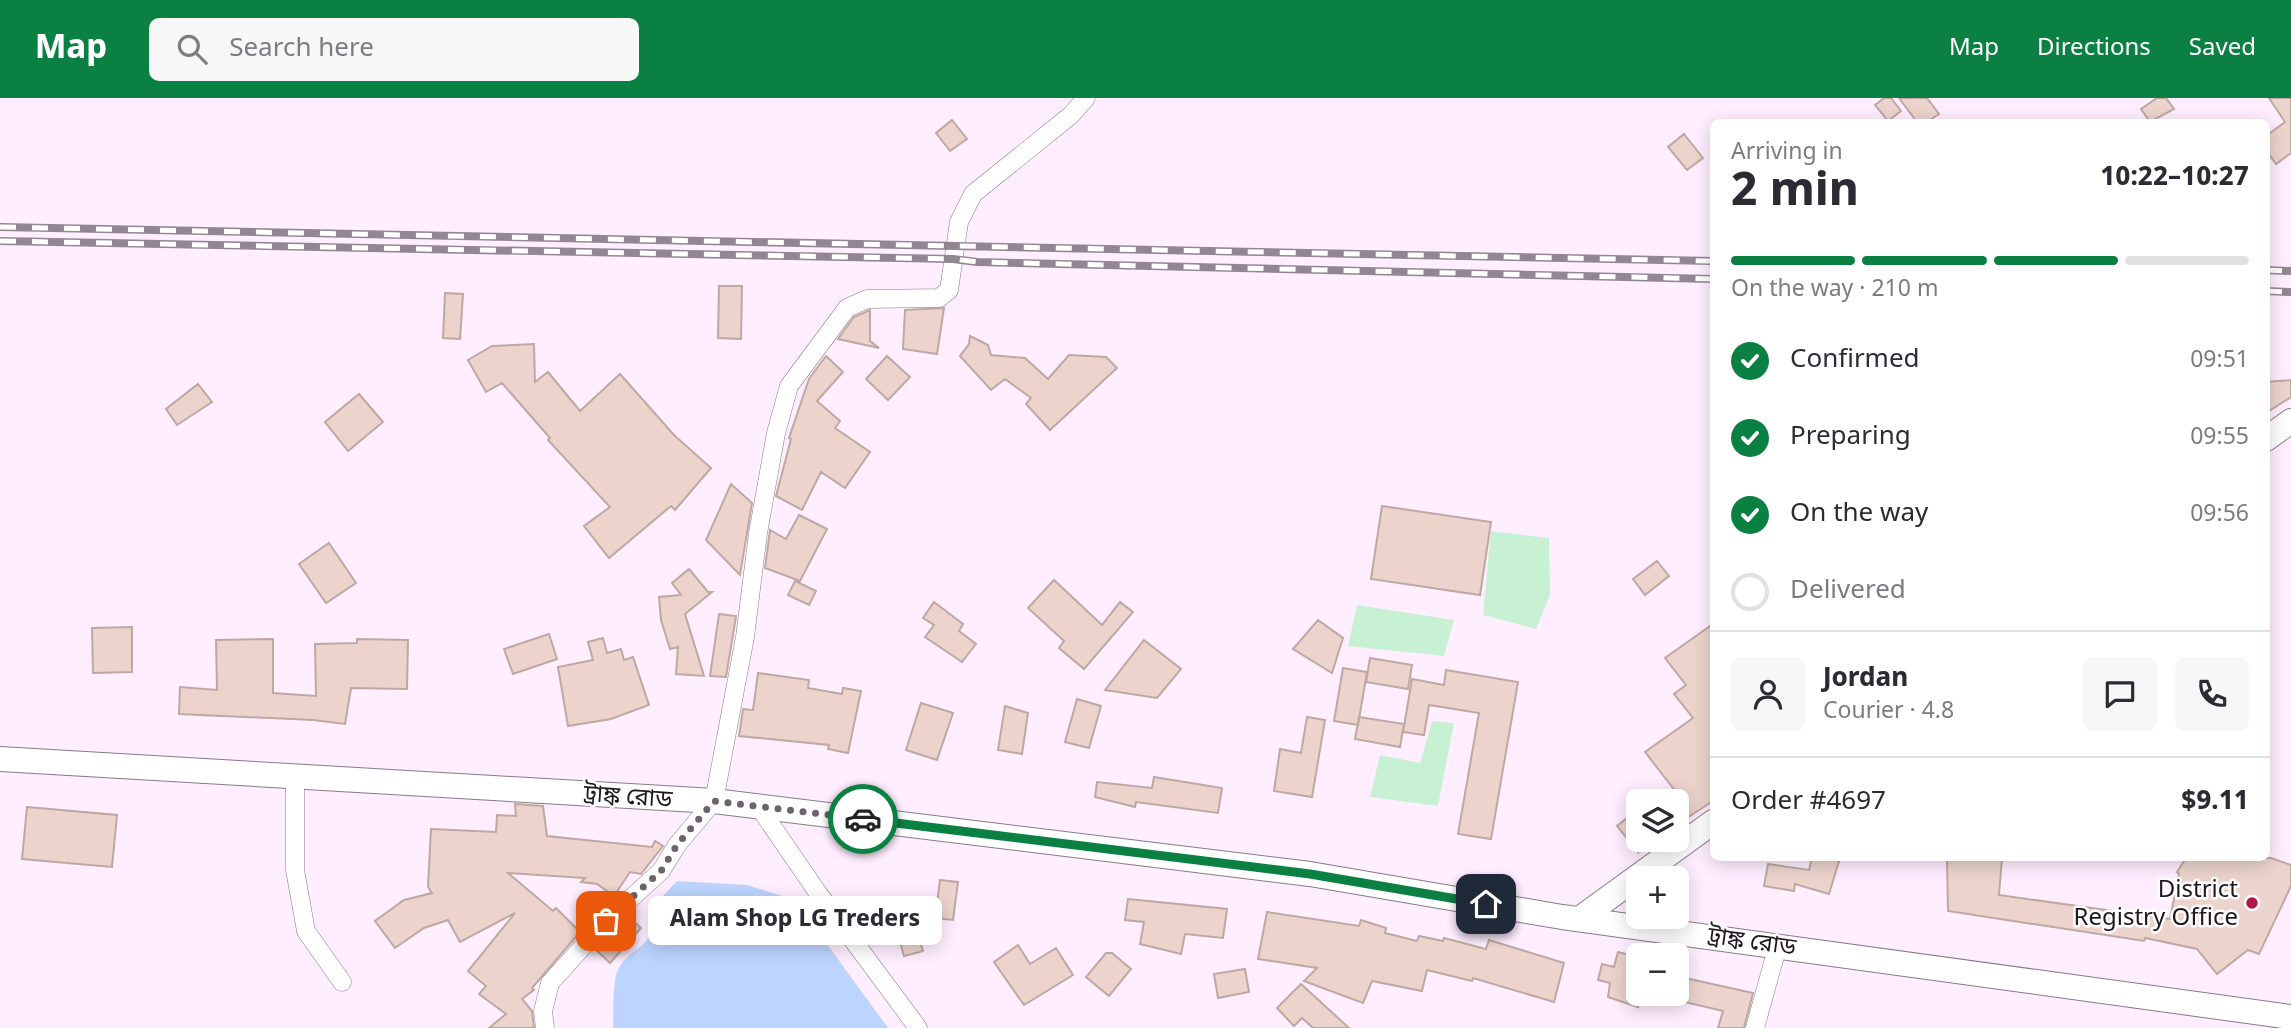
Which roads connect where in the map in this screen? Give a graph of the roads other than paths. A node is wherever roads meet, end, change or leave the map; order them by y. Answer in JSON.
{"nodes":[{"id":1,"x":1086,"y":98,"type":"edge"},
{"id":2,"x":2291,"y":421,"type":"edge"},
{"id":3,"x":2270,"y":436,"type":"edge"},
{"id":4,"x":0,"y":760,"type":"edge"},
{"id":5,"x":295,"y":776,"type":"junction"},
{"id":6,"x":714,"y":801,"type":"junction"},
{"id":7,"x":760,"y":807,"type":"junction"},
{"id":8,"x":1710,"y":824,"type":"edge"},
{"id":9,"x":1582,"y":918,"type":"junction"},
{"id":10,"x":1778,"y":945,"type":"junction"},
{"id":11,"x":342,"y":982,"type":"dead end"},
{"id":12,"x":2291,"y":1017,"type":"edge"},
{"id":13,"x":545,"y":1028,"type":"edge"},
{"id":14,"x":918,"y":1028,"type":"edge"},
{"id":15,"x":1755,"y":1028,"type":"edge"}],
"edges":[{"from":1,"to":6,"type":"street"},
{"from":2,"to":3,"type":"main road"},
{"from":4,"to":5,"type":"main road","name":"ট্রাঙ্ক রোড"},
{"from":5,"to":6,"type":"main road","name":"ট্রাঙ্ক রোড"},
{"from":5,"to":11,"type":"street"},
{"from":6,"to":7,"type":"main road","name":"ট্রাঙ্ক রোড"},
{"from":6,"to":13,"type":"street"},
{"from":7,"to":9,"type":"main road","name":"ট্রাঙ্ক রোড"},
{"from":7,"to":14,"type":"street"},
{"from":8,"to":9,"type":"main road"},
{"from":9,"to":10,"type":"main road","name":"ট্রাঙ্ক রোড"},
{"from":10,"to":12,"type":"main road","name":"ট্রাঙ্ক রোড"},
{"from":10,"to":15,"type":"street"}]}
